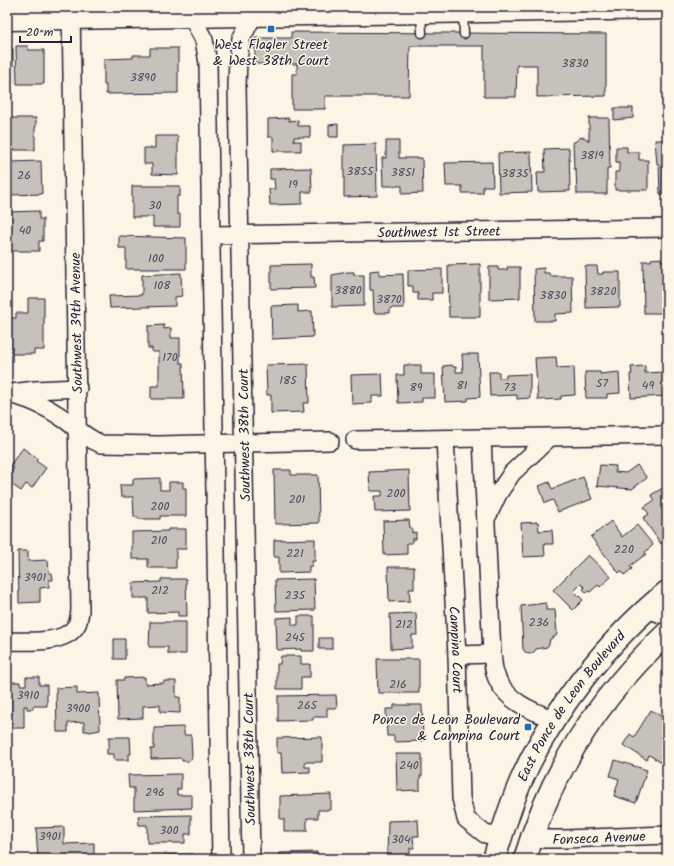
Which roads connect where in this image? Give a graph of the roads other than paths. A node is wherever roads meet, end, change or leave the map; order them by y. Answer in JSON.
{"nodes":[{"id":1,"x":586,"y":8,"type":"edge"},
{"id":2,"x":667,"y":8,"type":"edge"},
{"id":3,"x":365,"y":10,"type":"edge"},
{"id":4,"x":463,"y":11,"type":"junction"},
{"id":5,"x":71,"y":12,"type":"edge"},
{"id":6,"x":254,"y":14,"type":"junction"},
{"id":7,"x":191,"y":15,"type":"junction"},
{"id":8,"x":7,"y":19,"type":"edge"},
{"id":9,"x":464,"y":34,"type":"dead end"},
{"id":10,"x":667,"y":228,"type":"edge"},
{"id":11,"x":211,"y":236,"type":"junction"},
{"id":12,"x":240,"y":236,"type":"junction"},
{"id":13,"x":78,"y":388,"type":"junction"},
{"id":14,"x":7,"y":394,"type":"edge"},
{"id":15,"x":78,"y":430,"type":"junction"},
{"id":16,"x":667,"y":435,"type":"edge"},
{"id":17,"x":550,"y":437,"type":"junction"},
{"id":18,"x":482,"y":438,"type":"junction"},
{"id":19,"x":446,"y":439,"type":"junction"},
{"id":20,"x":356,"y":440,"type":"dead end"},
{"id":21,"x":330,"y":441,"type":"dead end"},
{"id":22,"x":244,"y":443,"type":"junction"},
{"id":23,"x":214,"y":444,"type":"junction"},
{"id":24,"x":487,"y":517,"type":"junction"},
{"id":25,"x":667,"y":592,"type":"edge"},
{"id":26,"x":657,"y":612,"type":"edge"},
{"id":27,"x":667,"y":633,"type":"edge"},
{"id":28,"x":7,"y":641,"type":"edge"},
{"id":29,"x":492,"y":654,"type":"junction"},
{"id":30,"x":457,"y":655,"type":"junction"},
{"id":31,"x":554,"y":720,"type":"junction"},
{"id":32,"x":570,"y":754,"type":"junction"},
{"id":33,"x":667,"y":835,"type":"edge"},
{"id":34,"x":501,"y":837,"type":"junction"},
{"id":35,"x":528,"y":849,"type":"edge"},
{"id":36,"x":220,"y":859,"type":"edge"},
{"id":37,"x":251,"y":859,"type":"edge"},
{"id":38,"x":494,"y":859,"type":"edge"}],
"edges":[{"from":1,"to":2,"type":"main road"},
{"from":1,"to":4,"type":"main road"},
{"from":3,"to":4,"type":"main road"},
{"from":3,"to":6,"type":"main road"},
{"from":4,"to":9,"type":"lane"},
{"from":5,"to":7,"type":"main road"},
{"from":5,"to":8,"type":"main road"},
{"from":5,"to":13,"type":"street","name":"Southwest 39th Avenue"},
{"from":6,"to":7,"type":"main road"},
{"from":6,"to":12,"type":"street","name":"Southwest 38th Court"},
{"from":7,"to":11,"type":"street"},
{"from":10,"to":12,"type":"street","name":"Southwest 1st Street"},
{"from":11,"to":12,"type":"street","name":"Southwest 1st Street"},
{"from":11,"to":23,"type":"street"},
{"from":12,"to":22,"type":"street","name":"Southwest 38th Court"},
{"from":13,"to":14,"type":"street"},
{"from":13,"to":15,"type":"street","name":"Southwest 39th Avenue"},
{"from":14,"to":15,"type":"street"},
{"from":15,"to":23,"type":"street"},
{"from":15,"to":28,"type":"street","name":"Southwest 39th Avenue"},
{"from":16,"to":17,"type":"street"},
{"from":17,"to":18,"type":"street"},
{"from":17,"to":24,"type":"street"},
{"from":18,"to":19,"type":"street"},
{"from":18,"to":24,"type":"street"},
{"from":19,"to":20,"type":"street"},
{"from":19,"to":30,"type":"street","name":"Campina Court"},
{"from":21,"to":22,"type":"street"},
{"from":22,"to":23,"type":"street"},
{"from":22,"to":37,"type":"street","name":"Southwest 38th Court"},
{"from":23,"to":36,"type":"street"},
{"from":24,"to":29,"type":"street"},
{"from":25,"to":26,"type":"main road","name":"East Ponce de Leon Boulevard"},
{"from":26,"to":31,"type":"main road","name":"East Ponce de Leon Boulevard"},
{"from":27,"to":32,"type":"main road","name":"East Ponce de Leon Boulevard"},
{"from":29,"to":30,"type":"street"},
{"from":29,"to":31,"type":"street"},
{"from":30,"to":34,"type":"street","name":"Campina Court"},
{"from":31,"to":32,"type":"main road"},
{"from":31,"to":34,"type":"main road","name":"East Ponce de Leon Boulevard"},
{"from":32,"to":35,"type":"main road","name":"East Ponce de Leon Boulevard"},
{"from":33,"to":35,"type":"street","name":"Fonseca Avenue"},
{"from":34,"to":35,"type":"main road"},
{"from":34,"to":38,"type":"main road","name":"East Ponce de Leon Boulevard"}]}
